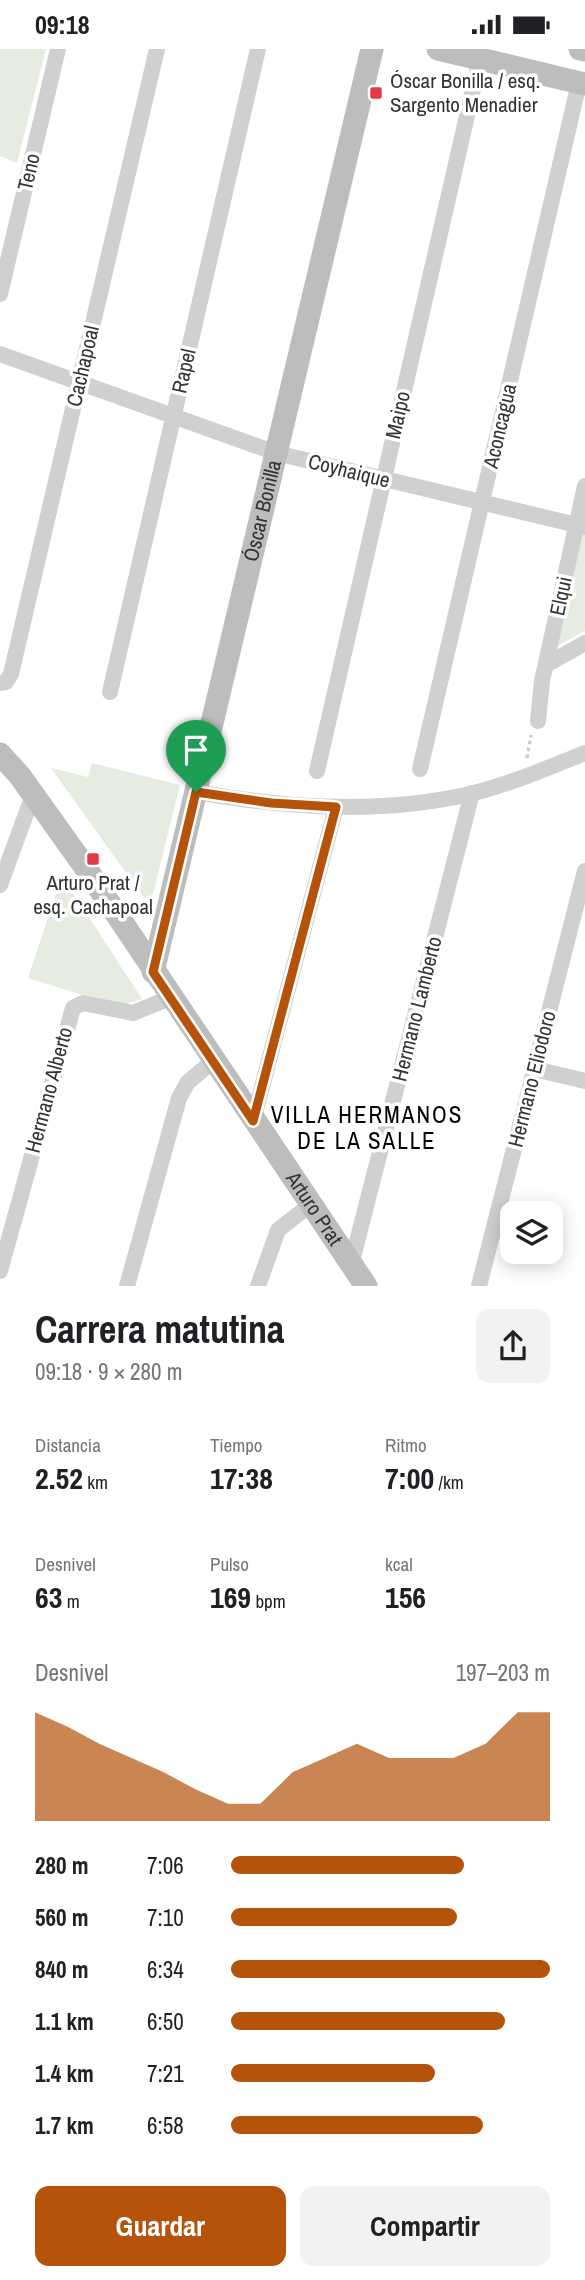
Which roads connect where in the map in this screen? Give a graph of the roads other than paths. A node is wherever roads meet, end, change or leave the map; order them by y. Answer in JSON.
{"nodes":[{"id":1,"x":58,"y":49,"type":"edge"},
{"id":2,"x":157,"y":49,"type":"edge"},
{"id":3,"x":258,"y":49,"type":"edge"},
{"id":4,"x":372,"y":49,"type":"edge"},
{"id":5,"x":438,"y":49,"type":"edge"},
{"id":6,"x":480,"y":59,"type":"junction"},
{"id":7,"x":582,"y":83,"type":"edge"},
{"id":8,"x":0,"y":294,"type":"edge"},
{"id":9,"x":0,"y":354,"type":"edge"},
{"id":10,"x":79,"y":383,"type":"junction"},
{"id":11,"x":173,"y":417,"type":"junction"},
{"id":12,"x":276,"y":453,"type":"junction"},
{"id":13,"x":383,"y":480,"type":"junction"},
{"id":14,"x":585,"y":486,"type":"edge"},
{"id":15,"x":482,"y":503,"type":"junction"},
{"id":16,"x":580,"y":526,"type":"edge"},
{"id":17,"x":585,"y":643,"type":"edge"},
{"id":18,"x":546,"y":665,"type":"junction"},
{"id":19,"x":3,"y":682,"type":"edge"},
{"id":20,"x":110,"y":692,"type":"dead end"},
{"id":21,"x":538,"y":721,"type":"road end"},
{"id":22,"x":585,"y":753,"type":"edge"},
{"id":23,"x":0,"y":754,"type":"edge"},
{"id":24,"x":420,"y":769,"type":"dead end"},
{"id":25,"x":317,"y":771,"type":"dead end"},
{"id":26,"x":196,"y":792,"type":"junction"},
{"id":27,"x":472,"y":793,"type":"junction"},
{"id":28,"x":33,"y":795,"type":"junction"},
{"id":29,"x":336,"y":807,"type":"junction"},
{"id":30,"x":585,"y":871,"type":"edge"},
{"id":31,"x":0,"y":885,"type":"edge"},
{"id":32,"x":153,"y":972,"type":"junction"},
{"id":33,"x":170,"y":998,"type":"junction"},
{"id":34,"x":213,"y":1062,"type":"junction"},
{"id":35,"x":535,"y":1069,"type":"junction"},
{"id":36,"x":585,"y":1081,"type":"edge"},
{"id":37,"x":253,"y":1121,"type":"junction"},
{"id":38,"x":310,"y":1205,"type":"junction"},
{"id":39,"x":351,"y":1265,"type":"junction"},
{"id":40,"x":0,"y":1271,"type":"edge"},
{"id":41,"x":127,"y":1286,"type":"edge"},
{"id":42,"x":258,"y":1286,"type":"edge"},
{"id":43,"x":366,"y":1286,"type":"edge"},
{"id":44,"x":479,"y":1286,"type":"edge"}],
"edges":[{"from":1,"to":8,"type":"street","name":"Teno"},
{"from":2,"to":10,"type":"street","name":"Cachapoal"},
{"from":3,"to":11,"type":"street","name":"Rapel"},
{"from":4,"to":12,"type":"street","name":"Óscar Bonilla"},
{"from":5,"to":6,"type":"street"},
{"from":6,"to":7,"type":"street"},
{"from":6,"to":13,"type":"street","name":"Maipo"},
{"from":7,"to":15,"type":"street","name":"Aconcagua"},
{"from":9,"to":10,"type":"street","name":"Coyhaique"},
{"from":10,"to":11,"type":"street","name":"Coyhaique"},
{"from":10,"to":19,"type":"street","name":"Cachapoal"},
{"from":11,"to":12,"type":"street","name":"Coyhaique"},
{"from":11,"to":20,"type":"street","name":"Rapel"},
{"from":12,"to":13,"type":"street","name":"Coyhaique"},
{"from":12,"to":26,"type":"street","name":"Óscar Bonilla"},
{"from":13,"to":15,"type":"street","name":"Coyhaique"},
{"from":13,"to":25,"type":"street","name":"Maipo"},
{"from":14,"to":16,"type":"street","name":"Elqui"},
{"from":15,"to":16,"type":"street","name":"Coyhaique"},
{"from":15,"to":24,"type":"street","name":"Aconcagua"},
{"from":16,"to":18,"type":"street","name":"Elqui"},
{"from":17,"to":18,"type":"street","name":"Elqui"},
{"from":18,"to":21,"type":"street","name":"Elqui"},
{"from":22,"to":27,"type":"street"},
{"from":23,"to":28,"type":"street","name":"Arturo Prat"},
{"from":26,"to":29,"type":"street"},
{"from":26,"to":32,"type":"street","name":"Óscar Bonilla"},
{"from":27,"to":29,"type":"street"},
{"from":27,"to":39,"type":"street","name":"Hermano Lamberto"},
{"from":28,"to":31,"type":"street"},
{"from":28,"to":32,"type":"street","name":"Arturo Prat"},
{"from":29,"to":37,"type":"street"},
{"from":30,"to":35,"type":"street","name":"Hermano Eliodoro"},
{"from":32,"to":33,"type":"street","name":"Arturo Prat"},
{"from":33,"to":34,"type":"street","name":"Arturo Prat"},
{"from":33,"to":40,"type":"street","name":"Hermano Alberto"},
{"from":34,"to":37,"type":"street","name":"Arturo Prat"},
{"from":34,"to":41,"type":"street"},
{"from":35,"to":36,"type":"street"},
{"from":35,"to":44,"type":"street","name":"Hermano Eliodoro"},
{"from":37,"to":38,"type":"street","name":"Arturo Prat"},
{"from":38,"to":39,"type":"street","name":"Arturo Prat"},
{"from":38,"to":42,"type":"street"},
{"from":39,"to":43,"type":"street","name":"Arturo Prat"}]}
